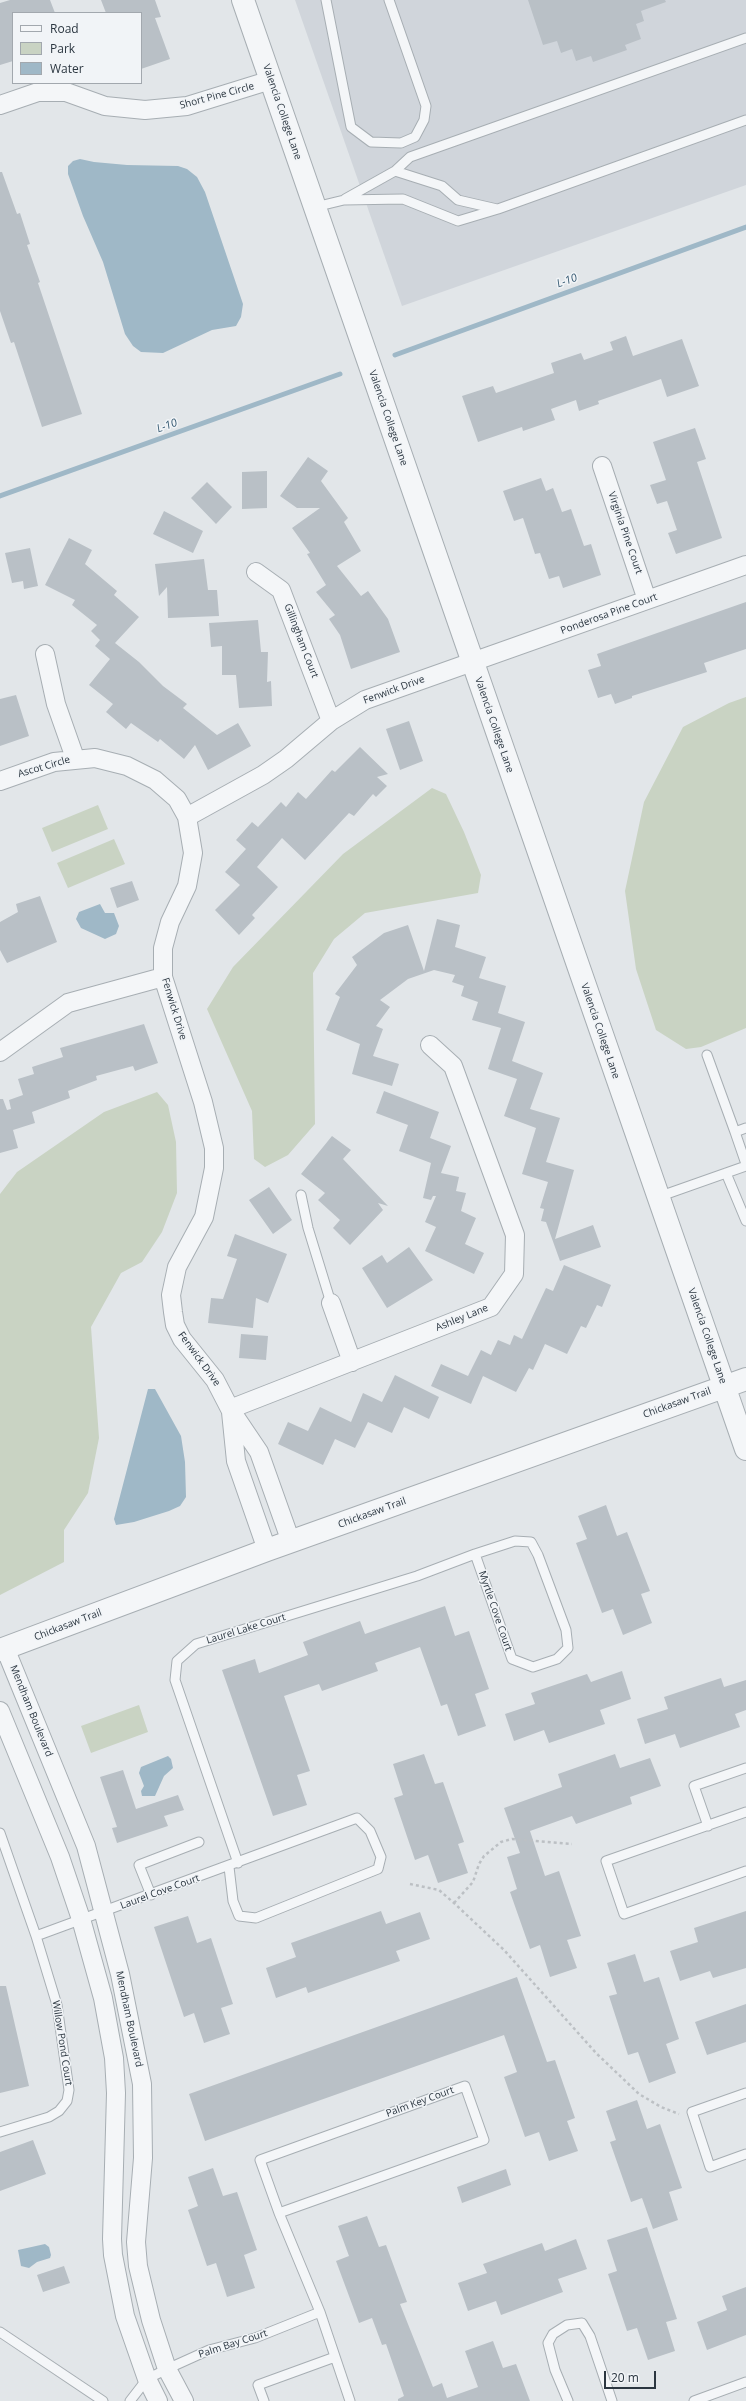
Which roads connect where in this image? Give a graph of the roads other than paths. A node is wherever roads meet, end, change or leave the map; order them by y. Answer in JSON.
{"nodes":[{"id":1,"x":243,"y":0,"type":"edge"},
{"id":2,"x":326,"y":0,"type":"edge"},
{"id":3,"x":389,"y":0,"type":"edge"},
{"id":4,"x":746,"y":38,"type":"edge"},
{"id":5,"x":271,"y":80,"type":"junction"},
{"id":6,"x":0,"y":105,"type":"edge"},
{"id":7,"x":746,"y":120,"type":"edge"},
{"id":8,"x":394,"y":171,"type":"junction"},
{"id":9,"x":344,"y":200,"type":"junction"},
{"id":10,"x":315,"y":208,"type":"junction"},
{"id":11,"x":498,"y":209,"type":"junction"},
{"id":12,"x":602,"y":466,"type":"dead end"},
{"id":13,"x":746,"y":565,"type":"edge"},
{"id":14,"x":256,"y":572,"type":"dead end"},
{"id":15,"x":647,"y":600,"type":"junction"},
{"id":16,"x":45,"y":654,"type":"dead end"},
{"id":17,"x":472,"y":662,"type":"junction"},
{"id":18,"x":331,"y":720,"type":"junction"},
{"id":19,"x":75,"y":758,"type":"junction"},
{"id":20,"x":0,"y":781,"type":"edge"},
{"id":21,"x":187,"y":817,"type":"junction"},
{"id":22,"x":163,"y":977,"type":"junction"},
{"id":23,"x":430,"y":1045,"type":"dead end"},
{"id":24,"x":0,"y":1052,"type":"edge"},
{"id":25,"x":707,"y":1055,"type":"dead end"},
{"id":26,"x":746,"y":1128,"type":"edge"},
{"id":27,"x":734,"y":1132,"type":"junction"},
{"id":28,"x":746,"y":1165,"type":"edge"},
{"id":29,"x":726,"y":1172,"type":"junction"},
{"id":30,"x":301,"y":1195,"type":"dead end"},
{"id":31,"x":658,"y":1197,"type":"junction"},
{"id":32,"x":746,"y":1221,"type":"edge"},
{"id":33,"x":331,"y":1303,"type":"joint"},
{"id":34,"x":352,"y":1362,"type":"junction"},
{"id":35,"x":746,"y":1379,"type":"edge"},
{"id":36,"x":725,"y":1386,"type":"junction"},
{"id":37,"x":230,"y":1409,"type":"junction"},
{"id":38,"x":746,"y":1448,"type":"edge"},
{"id":39,"x":291,"y":1542,"type":"junction"},
{"id":40,"x":531,"y":1542,"type":"joint"},
{"id":41,"x":267,"y":1550,"type":"junction"},
{"id":42,"x":475,"y":1554,"type":"junction"},
{"id":43,"x":3,"y":1649,"type":"edge"},
{"id":44,"x":0,"y":1710,"type":"edge"},
{"id":45,"x":746,"y":1768,"type":"edge"},
{"id":46,"x":746,"y":1812,"type":"edge"},
{"id":47,"x":708,"y":1826,"type":"junction"},
{"id":48,"x":0,"y":1833,"type":"edge"},
{"id":49,"x":199,"y":1842,"type":"dead end"},
{"id":50,"x":238,"y":1863,"type":"junction"},
{"id":51,"x":229,"y":1867,"type":"junction"},
{"id":52,"x":746,"y":1871,"type":"edge"},
{"id":53,"x":151,"y":1895,"type":"junction"},
{"id":54,"x":105,"y":1912,"type":"junction"},
{"id":55,"x":81,"y":1919,"type":"junction"},
{"id":56,"x":36,"y":1936,"type":"junction"},
{"id":57,"x":746,"y":2093,"type":"edge"},
{"id":58,"x":0,"y":2132,"type":"edge"},
{"id":59,"x":746,"y":2154,"type":"edge"},
{"id":60,"x":279,"y":2213,"type":"junction"},
{"id":61,"x":320,"y":2312,"type":"junction"},
{"id":62,"x":0,"y":2332,"type":"edge"},
{"id":63,"x":334,"y":2357,"type":"junction"},
{"id":64,"x":167,"y":2369,"type":"junction"},
{"id":65,"x":147,"y":2379,"type":"junction"},
{"id":66,"x":746,"y":2382,"type":"edge"},
{"id":67,"x":103,"y":2401,"type":"edge"},
{"id":68,"x":130,"y":2401,"type":"edge"},
{"id":69,"x":158,"y":2401,"type":"edge"},
{"id":70,"x":184,"y":2401,"type":"edge"},
{"id":71,"x":264,"y":2401,"type":"edge"},
{"id":72,"x":350,"y":2401,"type":"edge"},
{"id":73,"x":568,"y":2401,"type":"edge"},
{"id":74,"x":612,"y":2401,"type":"edge"},
{"id":75,"x":694,"y":2401,"type":"edge"}],
"edges":[{"from":1,"to":5,"type":"street","name":"Valencia College Lane"},
{"from":2,"to":3,"type":"lane"},
{"from":4,"to":8,"type":"lane"},
{"from":5,"to":6,"type":"street","name":"Short Pine Circle"},
{"from":5,"to":10,"type":"street","name":"Valencia College Lane"},
{"from":7,"to":11,"type":"lane"},
{"from":8,"to":9,"type":"lane"},
{"from":8,"to":11,"type":"lane"},
{"from":9,"to":10,"type":"lane"},
{"from":9,"to":11,"type":"lane"},
{"from":10,"to":17,"type":"street","name":"Valencia College Lane"},
{"from":12,"to":15,"type":"street","name":"Virginia Pine Court"},
{"from":13,"to":15,"type":"street","name":"Ponderosa Pine Court"},
{"from":14,"to":18,"type":"street","name":"Gillingham Court"},
{"from":15,"to":17,"type":"street","name":"Ponderosa Pine Court"},
{"from":16,"to":19,"type":"street"},
{"from":17,"to":18,"type":"street","name":"Fenwick Drive"},
{"from":17,"to":31,"type":"street","name":"Valencia College Lane"},
{"from":18,"to":21,"type":"street","name":"Fenwick Drive"},
{"from":19,"to":20,"type":"street","name":"Ascot Circle"},
{"from":19,"to":21,"type":"street","name":"Ascot Circle"},
{"from":21,"to":22,"type":"street","name":"Fenwick Drive"},
{"from":22,"to":24,"type":"street"},
{"from":22,"to":37,"type":"street","name":"Fenwick Drive"},
{"from":23,"to":34,"type":"street","name":"Ashley Lane"},
{"from":25,"to":27,"type":"lane"},
{"from":26,"to":27,"type":"lane"},
{"from":27,"to":28,"type":"lane"},
{"from":28,"to":29,"type":"lane"},
{"from":29,"to":31,"type":"lane"},
{"from":29,"to":32,"type":"lane"},
{"from":30,"to":33,"type":"lane"},
{"from":31,"to":36,"type":"street","name":"Valencia College Lane"},
{"from":33,"to":34,"type":"street"},
{"from":34,"to":37,"type":"street","name":"Ashley Lane"},
{"from":35,"to":36,"type":"street","name":"Chickasaw Trail"},
{"from":36,"to":38,"type":"street","name":"Valencia College Lane"},
{"from":36,"to":39,"type":"street","name":"Chickasaw Trail"},
{"from":37,"to":39,"type":"street","name":"Fenwick Drive"},
{"from":37,"to":41,"type":"street","name":"Fenwick Drive"},
{"from":39,"to":41,"type":"street","name":"Chickasaw Trail"},
{"from":40,"to":42,"type":"lane","name":"Laurel Lake Court"},
{"from":40,"to":42,"type":"lane","name":"Myrtle Cove Court"},
{"from":41,"to":43,"type":"street","name":"Chickasaw Trail"},
{"from":42,"to":50,"type":"lane","name":"Laurel Lake Court"},
{"from":43,"to":54,"type":"street","name":"Mendham Boulevard"},
{"from":44,"to":55,"type":"street"},
{"from":45,"to":47,"type":"lane"},
{"from":46,"to":47,"type":"lane"},
{"from":47,"to":52,"type":"lane"},
{"from":48,"to":56,"type":"lane","name":"Willow Pond Court"},
{"from":49,"to":53,"type":"lane"},
{"from":50,"to":51,"type":"lane","name":"Laurel Cove Court"},
{"from":50,"to":51,"type":"lane","name":"Laurel Cove Court"},
{"from":51,"to":53,"type":"lane","name":"Laurel Cove Court"},
{"from":53,"to":54,"type":"lane","name":"Laurel Cove Court"},
{"from":54,"to":55,"type":"lane","name":"Laurel Cove Court"},
{"from":54,"to":64,"type":"street","name":"Mendham Boulevard"},
{"from":55,"to":56,"type":"lane"},
{"from":55,"to":65,"type":"street"},
{"from":56,"to":58,"type":"lane","name":"Willow Pond Court"},
{"from":57,"to":59,"type":"lane"},
{"from":60,"to":60,"type":"lane","name":"Palm Key Court"},
{"from":60,"to":61,"type":"lane","name":"Palm Key Court"},
{"from":61,"to":63,"type":"lane","name":"Palm Key Court"},
{"from":61,"to":64,"type":"lane","name":"Palm Bay Court"},
{"from":62,"to":67,"type":"lane"},
{"from":63,"to":71,"type":"lane"},
{"from":63,"to":72,"type":"lane","name":"Palm Key Court"},
{"from":64,"to":65,"type":"lane","name":"Palm Bay Court"},
{"from":64,"to":70,"type":"street","name":"Mendham Boulevard"},
{"from":65,"to":68,"type":"lane"},
{"from":65,"to":69,"type":"street"},
{"from":66,"to":75,"type":"lane"},
{"from":73,"to":74,"type":"lane"}]}
